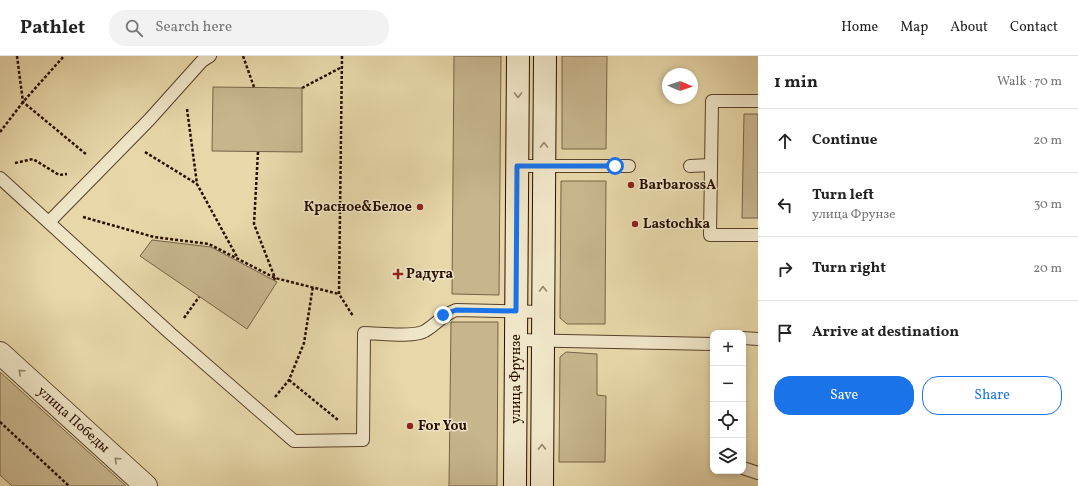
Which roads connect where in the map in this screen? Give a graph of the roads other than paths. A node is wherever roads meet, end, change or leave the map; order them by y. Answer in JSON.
{"nodes":[{"id":1,"x":210,"y":56,"type":"edge"},
{"id":2,"x":518,"y":56,"type":"edge"},
{"id":3,"x":545,"y":56,"type":"edge"},
{"id":4,"x":758,"y":101,"type":"edge"},
{"id":5,"x":712,"y":165,"type":"junction"},
{"id":6,"x":517,"y":166,"type":"junction"},
{"id":7,"x":544,"y":166,"type":"junction"},
{"id":8,"x":629,"y":166,"type":"dead end"},
{"id":9,"x":690,"y":166,"type":"dead end"},
{"id":10,"x":0,"y":178,"type":"edge"},
{"id":11,"x":49,"y":222,"type":"junction"},
{"id":12,"x":758,"y":235,"type":"edge"},
{"id":13,"x":516,"y":311,"type":"junction"},
{"id":14,"x":543,"y":312,"type":"junction"},
{"id":15,"x":746,"y":338,"type":"edge"},
{"id":16,"x":758,"y":339,"type":"edge"},
{"id":17,"x":516,"y":340,"type":"junction"},
{"id":18,"x":543,"y":341,"type":"junction"},
{"id":19,"x":710,"y":344,"type":"edge"},
{"id":20,"x":0,"y":353,"type":"edge"},
{"id":21,"x":746,"y":469,"type":"edge"},
{"id":22,"x":758,"y":473,"type":"edge"},
{"id":23,"x":146,"y":486,"type":"edge"},
{"id":24,"x":515,"y":486,"type":"edge"},
{"id":25,"x":542,"y":486,"type":"edge"}],
"edges":[{"from":1,"to":11,"type":"lane"},
{"from":2,"to":6,"type":"street","name":"улица Фрунзе","one_way":true},
{"from":7,"to":3,"type":"street","name":"улица Фрунзе","one_way":true},
{"from":4,"to":5,"type":"lane"},
{"from":5,"to":9,"type":"lane"},
{"from":5,"to":12,"type":"lane"},
{"from":6,"to":7,"type":"lane"},
{"from":6,"to":13,"type":"street","name":"улица Фрунзе"},
{"from":7,"to":8,"type":"lane"},
{"from":14,"to":7,"type":"street","name":"улица Фрунзе","one_way":true},
{"from":10,"to":11,"type":"lane"},
{"from":11,"to":13,"type":"lane"},
{"from":13,"to":14,"type":"lane"},
{"from":13,"to":17,"type":"street","name":"улица Фрунзе"},
{"from":14,"to":18,"type":"street","name":"улица Фрунзе"},
{"from":15,"to":16,"type":"lane"},
{"from":17,"to":18,"type":"lane"},
{"from":17,"to":24,"type":"street","name":"улица Фрунзе"},
{"from":18,"to":19,"type":"lane"},
{"from":25,"to":18,"type":"street","name":"улица Фрунзе","one_way":true},
{"from":23,"to":20,"type":"street","name":"улица Победы","one_way":true},
{"from":21,"to":22,"type":"lane"}]}
